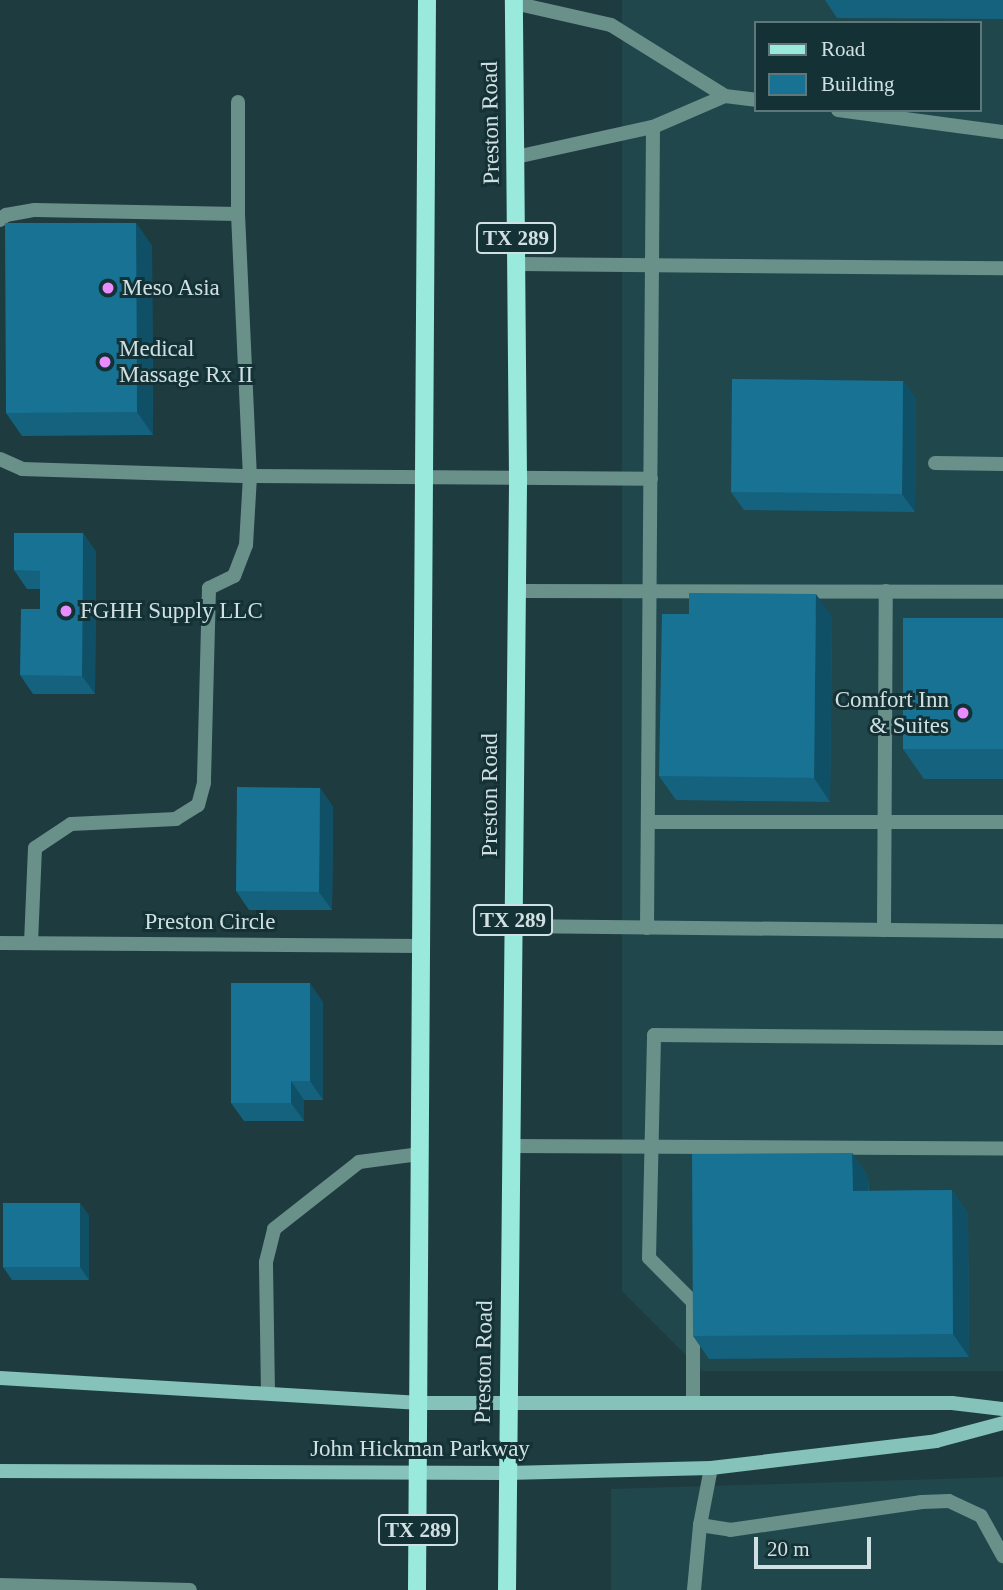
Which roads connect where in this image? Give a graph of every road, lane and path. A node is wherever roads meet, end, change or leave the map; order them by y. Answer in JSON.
{"nodes":[{"id":1,"x":427,"y":0,"type":"edge"},
{"id":2,"x":514,"y":1,"type":"edge"},
{"id":3,"x":725,"y":96,"type":"junction"},
{"id":4,"x":754,"y":100,"type":"edge"},
{"id":5,"x":238,"y":102,"type":"dead end"},
{"id":6,"x":853,"y":112,"type":"edge"},
{"id":7,"x":653,"y":127,"type":"junction"},
{"id":8,"x":1003,"y":132,"type":"edge"},
{"id":9,"x":516,"y":157,"type":"junction"},
{"id":10,"x":238,"y":214,"type":"junction"},
{"id":11,"x":0,"y":220,"type":"edge"},
{"id":12,"x":517,"y":264,"type":"junction"},
{"id":13,"x":652,"y":265,"type":"junction"},
{"id":14,"x":1003,"y":268,"type":"edge"},
{"id":15,"x":0,"y":459,"type":"edge"},
{"id":16,"x":935,"y":463,"type":"dead end"},
{"id":17,"x":1003,"y":464,"type":"edge"},
{"id":18,"x":250,"y":476,"type":"junction"},
{"id":19,"x":425,"y":476,"type":"junction"},
{"id":20,"x":518,"y":477,"type":"junction"},
{"id":21,"x":651,"y":479,"type":"junction"},
{"id":22,"x":650,"y":590,"type":"junction"},
{"id":23,"x":517,"y":591,"type":"junction"},
{"id":24,"x":886,"y":591,"type":"junction"},
{"id":25,"x":1003,"y":592,"type":"edge"},
{"id":26,"x":648,"y":822,"type":"junction"},
{"id":27,"x":885,"y":822,"type":"junction"},
{"id":28,"x":1003,"y":822,"type":"edge"},
{"id":29,"x":513,"y":926,"type":"junction"},
{"id":30,"x":647,"y":928,"type":"junction"},
{"id":31,"x":884,"y":930,"type":"junction"},
{"id":32,"x":1003,"y":931,"type":"edge"},
{"id":33,"x":0,"y":943,"type":"edge"},
{"id":34,"x":31,"y":943,"type":"junction"},
{"id":35,"x":420,"y":946,"type":"junction"},
{"id":36,"x":1003,"y":1038,"type":"edge"},
{"id":37,"x":511,"y":1146,"type":"junction"},
{"id":38,"x":651,"y":1146,"type":"junction"},
{"id":39,"x":1003,"y":1149,"type":"edge"},
{"id":40,"x":420,"y":1154,"type":"junction"},
{"id":41,"x":0,"y":1378,"type":"edge"},
{"id":42,"x":268,"y":1394,"type":"junction"},
{"id":43,"x":420,"y":1402,"type":"junction"},
{"id":44,"x":509,"y":1402,"type":"junction"},
{"id":45,"x":693,"y":1402,"type":"junction"},
{"id":46,"x":1003,"y":1409,"type":"edge"},
{"id":47,"x":1003,"y":1423,"type":"edge"},
{"id":48,"x":710,"y":1468,"type":"junction"},
{"id":49,"x":0,"y":1471,"type":"edge"},
{"id":50,"x":419,"y":1471,"type":"junction"},
{"id":51,"x":508,"y":1473,"type":"junction"},
{"id":52,"x":700,"y":1525,"type":"junction"},
{"id":53,"x":1003,"y":1556,"type":"edge"},
{"id":54,"x":0,"y":1585,"type":"edge"},
{"id":55,"x":190,"y":1590,"type":"edge"},
{"id":56,"x":417,"y":1590,"type":"edge"},
{"id":57,"x":507,"y":1590,"type":"edge"},
{"id":58,"x":694,"y":1590,"type":"edge"}],
"edges":[{"from":1,"to":19,"type":"main road","number":"TX 289"},
{"from":2,"to":3,"type":"street"},
{"from":2,"to":9,"type":"main road","name":"Preston Road","number":"TX 289"},
{"from":3,"to":4,"type":"street"},
{"from":3,"to":7,"type":"street"},
{"from":5,"to":10,"type":"street"},
{"from":6,"to":8,"type":"street"},
{"from":7,"to":9,"type":"street"},
{"from":7,"to":13,"type":"street"},
{"from":9,"to":12,"type":"main road","name":"Preston Road","number":"TX 289"},
{"from":10,"to":11,"type":"street"},
{"from":10,"to":18,"type":"street"},
{"from":12,"to":13,"type":"street"},
{"from":12,"to":20,"type":"main road","name":"Preston Road","number":"TX 289"},
{"from":13,"to":14,"type":"street"},
{"from":13,"to":21,"type":"street"},
{"from":15,"to":18,"type":"street"},
{"from":16,"to":17,"type":"street"},
{"from":18,"to":19,"type":"street"},
{"from":18,"to":34,"type":"street"},
{"from":19,"to":20,"type":"street"},
{"from":19,"to":35,"type":"main road","number":"TX 289"},
{"from":20,"to":21,"type":"street"},
{"from":20,"to":23,"type":"main road","name":"Preston Road","number":"TX 289"},
{"from":21,"to":22,"type":"street"},
{"from":22,"to":23,"type":"street"},
{"from":22,"to":24,"type":"street"},
{"from":22,"to":26,"type":"street"},
{"from":23,"to":29,"type":"main road","name":"Preston Road","number":"TX 289"},
{"from":24,"to":25,"type":"street"},
{"from":24,"to":27,"type":"street"},
{"from":26,"to":27,"type":"street"},
{"from":26,"to":30,"type":"street"},
{"from":27,"to":28,"type":"street"},
{"from":27,"to":31,"type":"street"},
{"from":29,"to":30,"type":"street"},
{"from":29,"to":37,"type":"main road","name":"Preston Road","number":"TX 289"},
{"from":30,"to":31,"type":"street"},
{"from":31,"to":32,"type":"street"},
{"from":33,"to":34,"type":"street","name":"Preston Circle"},
{"from":34,"to":35,"type":"street","name":"Preston Circle"},
{"from":35,"to":40,"type":"main road","number":"TX 289"},
{"from":36,"to":38,"type":"street"},
{"from":37,"to":38,"type":"street"},
{"from":37,"to":44,"type":"main road","name":"Preston Road","number":"TX 289"},
{"from":38,"to":39,"type":"street"},
{"from":38,"to":45,"type":"street"},
{"from":40,"to":42,"type":"street"},
{"from":40,"to":43,"type":"main road","number":"TX 289"},
{"from":41,"to":42,"type":"street","name":"John Hickman Parkway"},
{"from":42,"to":43,"type":"street","name":"John Hickman Parkway"},
{"from":43,"to":44,"type":"street","name":"John Hickman Parkway"},
{"from":43,"to":50,"type":"main road","number":"TX 289"},
{"from":44,"to":45,"type":"street","name":"John Hickman Parkway"},
{"from":44,"to":51,"type":"main road","name":"Preston Road","number":"TX 289"},
{"from":45,"to":46,"type":"street","name":"John Hickman Parkway"},
{"from":47,"to":48,"type":"street","name":"John Hickman Parkway"},
{"from":48,"to":51,"type":"street","name":"John Hickman Parkway"},
{"from":48,"to":52,"type":"street"},
{"from":49,"to":50,"type":"street","name":"John Hickman Parkway"},
{"from":50,"to":51,"type":"street","name":"John Hickman Parkway"},
{"from":50,"to":56,"type":"main road","number":"TX 289"},
{"from":51,"to":57,"type":"main road","name":"Preston Road","number":"TX 289"},
{"from":52,"to":53,"type":"street"},
{"from":52,"to":58,"type":"street"},
{"from":54,"to":55,"type":"street"}]}
